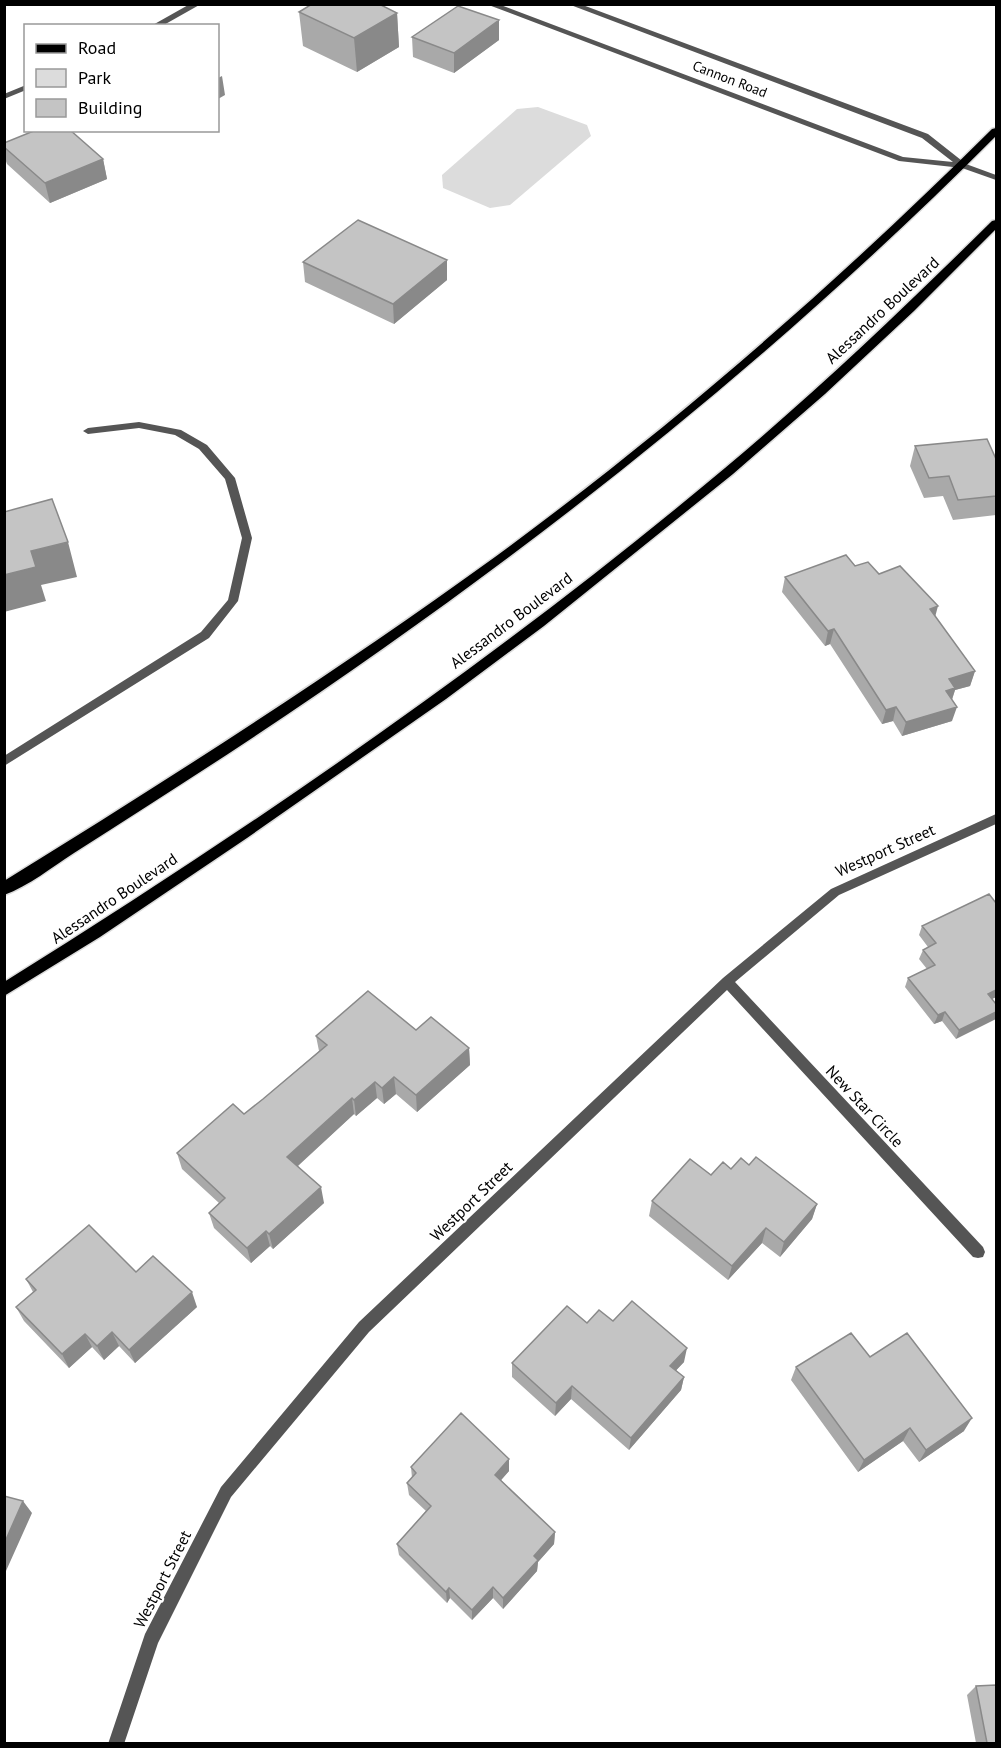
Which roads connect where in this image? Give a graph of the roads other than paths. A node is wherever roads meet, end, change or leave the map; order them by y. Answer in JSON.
{"nodes":[{"id":1,"x":196,"y":4,"type":"edge"},
{"id":2,"x":490,"y":4,"type":"edge"},
{"id":3,"x":572,"y":4,"type":"edge"},
{"id":4,"x":159,"y":24,"type":"edge"},
{"id":5,"x":24,"y":88,"type":"edge"},
{"id":6,"x":4,"y":97,"type":"edge"},
{"id":7,"x":996,"y":131,"type":"edge"},
{"id":8,"x":963,"y":166,"type":"junction"},
{"id":9,"x":996,"y":178,"type":"edge"},
{"id":10,"x":996,"y":224,"type":"edge"},
{"id":11,"x":88,"y":431,"type":"dead end"},
{"id":12,"x":4,"y":762,"type":"edge"},
{"id":13,"x":996,"y":819,"type":"edge"},
{"id":14,"x":4,"y":889,"type":"edge"},
{"id":15,"x":727,"y":982,"type":"junction"},
{"id":16,"x":4,"y":990,"type":"edge"},
{"id":17,"x":978,"y":1252,"type":"dead end"},
{"id":18,"x":116,"y":1743,"type":"edge"}],
"edges":[{"from":1,"to":4,"type":"street"},
{"from":2,"to":8,"type":"street","name":"Cannon Road"},
{"from":3,"to":8,"type":"street","name":"Cannon Road"},
{"from":5,"to":6,"type":"street"},
{"from":7,"to":8,"type":"main road"},
{"from":8,"to":9,"type":"street","name":"Cannon Road"},
{"from":8,"to":14,"type":"main road"},
{"from":10,"to":16,"type":"main road","name":"Alessandro Boulevard"},
{"from":11,"to":12,"type":"street"},
{"from":13,"to":15,"type":"street","name":"Westport Street"},
{"from":15,"to":17,"type":"street","name":"New Star Circle"},
{"from":15,"to":18,"type":"street","name":"Westport Street"}]}
